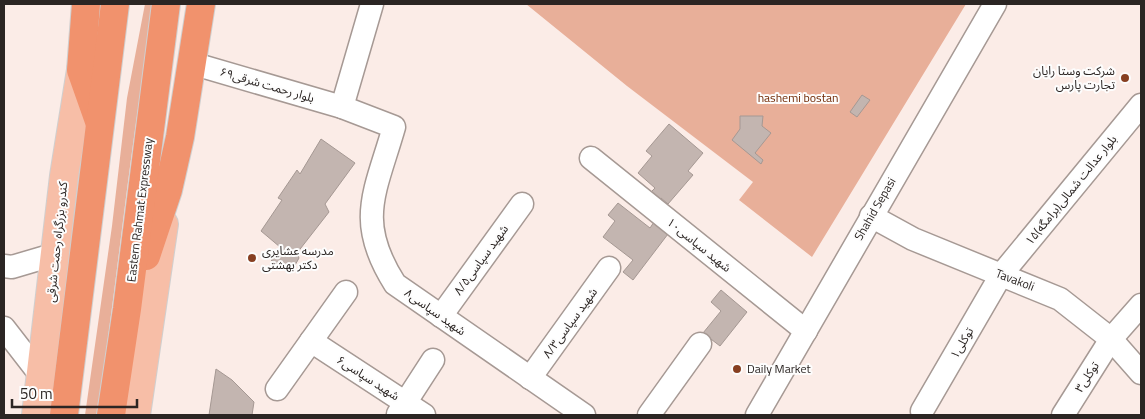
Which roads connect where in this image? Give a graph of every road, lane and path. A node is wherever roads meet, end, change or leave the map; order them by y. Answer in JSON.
{"nodes":[{"id":1,"x":86,"y":4,"type":"edge"},
{"id":2,"x":166,"y":4,"type":"edge"},
{"id":3,"x":201,"y":4,"type":"edge"},
{"id":4,"x":372,"y":4,"type":"edge"},
{"id":5,"x":995,"y":4,"type":"edge"},
{"id":6,"x":115,"y":5,"type":"edge"},
{"id":7,"x":191,"y":63,"type":"junction"},
{"id":8,"x":81,"y":70,"type":"junction"},
{"id":9,"x":1141,"y":105,"type":"edge"},
{"id":10,"x":342,"y":107,"type":"junction"},
{"id":11,"x":101,"y":126,"type":"junction"},
{"id":12,"x":591,"y":158,"type":"dead end"},
{"id":13,"x":168,"y":190,"type":"junction"},
{"id":14,"x":522,"y":204,"type":"dead end"},
{"id":15,"x":871,"y":216,"type":"junction"},
{"id":16,"x":56,"y":254,"type":"junction"},
{"id":17,"x":4,"y":266,"type":"edge"},
{"id":18,"x":609,"y":268,"type":"dead end"},
{"id":19,"x":1001,"y":275,"type":"junction"},
{"id":20,"x":346,"y":292,"type":"dead end"},
{"id":21,"x":1141,"y":304,"type":"edge"},
{"id":22,"x":127,"y":309,"type":"junction"},
{"id":23,"x":441,"y":316,"type":"junction"},
{"id":24,"x":4,"y":328,"type":"edge"},
{"id":25,"x":806,"y":331,"type":"junction"},
{"id":26,"x":1111,"y":339,"type":"junction"},
{"id":27,"x":312,"y":341,"type":"junction"},
{"id":28,"x":700,"y":344,"type":"dead end"},
{"id":29,"x":433,"y":360,"type":"dead end"},
{"id":30,"x":1141,"y":372,"type":"edge"},
{"id":31,"x":42,"y":377,"type":"junction"},
{"id":32,"x":530,"y":378,"type":"junction"},
{"id":33,"x":277,"y":390,"type":"dead end"},
{"id":34,"x":409,"y":411,"type":"edge"},
{"id":35,"x":922,"y":411,"type":"dead end"},
{"id":36,"x":36,"y":415,"type":"edge"},
{"id":37,"x":64,"y":415,"type":"edge"},
{"id":38,"x":111,"y":415,"type":"edge"},
{"id":39,"x":136,"y":415,"type":"edge"},
{"id":40,"x":584,"y":415,"type":"edge"},
{"id":41,"x":650,"y":415,"type":"edge"},
{"id":42,"x":757,"y":415,"type":"edge"},
{"id":43,"x":1063,"y":415,"type":"edge"}],
"edges":[{"from":1,"to":8,"type":"highway"},
{"from":2,"to":22,"type":"highway","name":"Eastern Rahmat Expressway"},
{"from":3,"to":7,"type":"highway"},
{"from":4,"to":10,"type":"street"},
{"from":5,"to":15,"type":"street","name":"Shahid Sepasi"},
{"from":6,"to":8,"type":"highway"},
{"from":6,"to":11,"type":"highway"},
{"from":7,"to":10,"type":"street","name":"بلوار رحمت شرقی۶۹"},
{"from":7,"to":13,"type":"highway"},
{"from":8,"to":11,"type":"highway"},
{"from":8,"to":16,"type":"main road","name":"کندرو بزرگراه رحمت شرقی"},
{"from":9,"to":19,"type":"street","name":"۱۵بلوار عدالت شمالی(برامگه)"},
{"from":10,"to":23,"type":"street","name":"شهید سپاسی۸"},
{"from":11,"to":37,"type":"highway"},
{"from":12,"to":25,"type":"street","name":"شهید سپاسی۱۰"},
{"from":13,"to":22,"type":"highway"},
{"from":13,"to":39,"type":"main road"},
{"from":14,"to":23,"type":"street","name":"شهید سپاسی۸/۵"},
{"from":15,"to":19,"type":"street","name":"Tavakoli"},
{"from":15,"to":25,"type":"street","name":"Shahid Sepasi"},
{"from":16,"to":17,"type":"street"},
{"from":16,"to":31,"type":"main road","name":"کندرو بزرگراه رحمت شرقی"},
{"from":18,"to":32,"type":"street","name":"شهید سپاسی۸/۳"},
{"from":19,"to":26,"type":"street","name":"Tavakoli"},
{"from":19,"to":35,"type":"street","name":"توکلی۱"},
{"from":20,"to":27,"type":"street"},
{"from":21,"to":26,"type":"street","name":"توکلی۳"},
{"from":22,"to":38,"type":"highway","name":"Eastern Rahmat Expressway"},
{"from":23,"to":32,"type":"street","name":"شهید سپاسی۸"},
{"from":24,"to":31,"type":"street"},
{"from":25,"to":42,"type":"street","name":"Shahid Sepasi"},
{"from":26,"to":30,"type":"street","name":"Tavakoli"},
{"from":26,"to":43,"type":"street","name":"توکلی۳"},
{"from":27,"to":33,"type":"street"},
{"from":27,"to":34,"type":"street","name":"شهید سپاسی۶"},
{"from":28,"to":41,"type":"street"},
{"from":29,"to":34,"type":"street"},
{"from":31,"to":36,"type":"main road","name":"کندرو بزرگراه رحمت شرقی"},
{"from":32,"to":40,"type":"street","name":"شهید سپاسی۸"}]}
